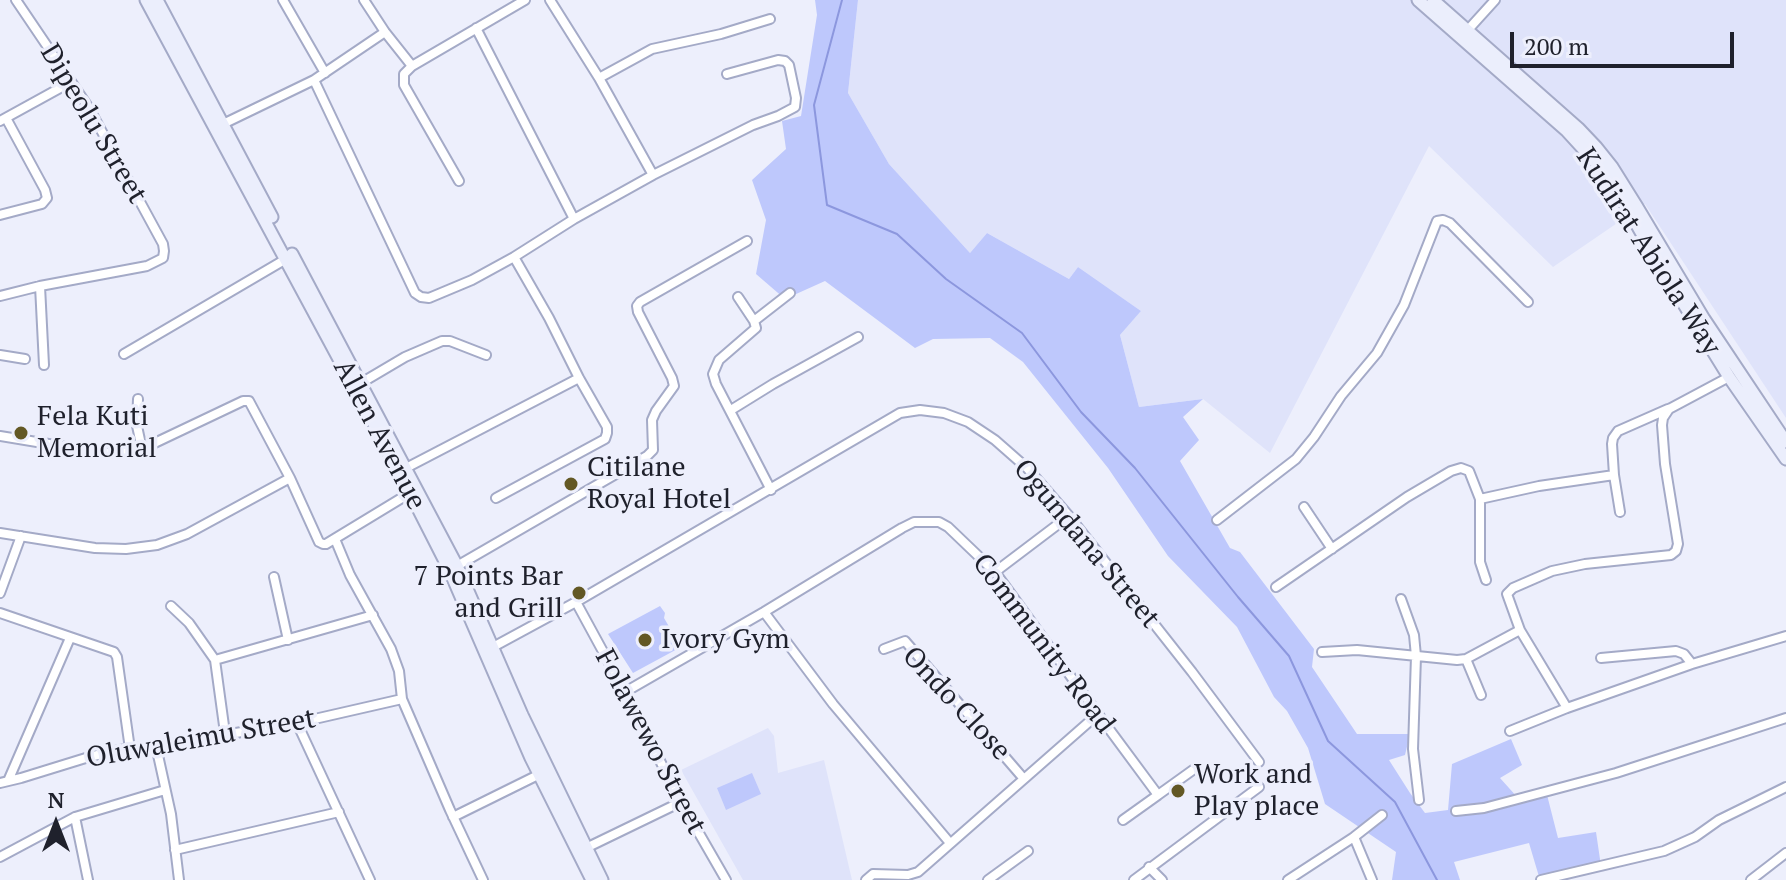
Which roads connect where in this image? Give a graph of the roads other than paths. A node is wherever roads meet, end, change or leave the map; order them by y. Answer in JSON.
{"nodes":[{"id":1,"x":16,"y":0,"type":"edge"},
{"id":2,"x":146,"y":0,"type":"edge"},
{"id":3,"x":157,"y":0,"type":"edge"},
{"id":4,"x":283,"y":0,"type":"edge"},
{"id":5,"x":364,"y":0,"type":"edge"},
{"id":6,"x":525,"y":0,"type":"edge"},
{"id":7,"x":550,"y":0,"type":"edge"},
{"id":8,"x":1418,"y":0,"type":"edge"},
{"id":9,"x":1433,"y":0,"type":"edge"},
{"id":10,"x":1495,"y":0,"type":"edge"},
{"id":11,"x":770,"y":19,"type":"dead end"},
{"id":12,"x":476,"y":28,"type":"junction"},
{"id":13,"x":385,"y":32,"type":"junction"},
{"id":14,"x":1464,"y":34,"type":"junction"},
{"id":15,"x":412,"y":66,"type":"junction"},
{"id":16,"x":325,"y":73,"type":"junction"},
{"id":17,"x":727,"y":74,"type":"dead end"},
{"id":18,"x":599,"y":78,"type":"junction"},
{"id":19,"x":314,"y":80,"type":"junction"},
{"id":20,"x":71,"y":82,"type":"junction"},
{"id":21,"x":3,"y":119,"type":"edge"},
{"id":22,"x":223,"y":124,"type":"junction"},
{"id":23,"x":653,"y":175,"type":"junction"},
{"id":24,"x":459,"y":181,"type":"dead end"},
{"id":25,"x":0,"y":215,"type":"edge"},
{"id":26,"x":574,"y":219,"type":"junction"},
{"id":27,"x":747,"y":241,"type":"dead end"},
{"id":28,"x":514,"y":257,"type":"junction"},
{"id":29,"x":286,"y":259,"type":"junction"},
{"id":30,"x":40,"y":286,"type":"junction"},
{"id":31,"x":790,"y":293,"type":"dead end"},
{"id":32,"x":0,"y":296,"type":"edge"},
{"id":33,"x":738,"y":297,"type":"dead end"},
{"id":34,"x":1528,"y":302,"type":"dead end"},
{"id":35,"x":754,"y":321,"type":"junction"},
{"id":36,"x":858,"y":337,"type":"dead end"},
{"id":37,"x":124,"y":354,"type":"dead end"},
{"id":38,"x":0,"y":355,"type":"edge"},
{"id":39,"x":486,"y":355,"type":"dead end"},
{"id":40,"x":25,"y":359,"type":"dead end"},
{"id":41,"x":44,"y":365,"type":"dead end"},
{"id":42,"x":1729,"y":377,"type":"junction"},
{"id":43,"x":579,"y":378,"type":"junction"},
{"id":44,"x":361,"y":383,"type":"junction"},
{"id":45,"x":138,"y":399,"type":"dead end"},
{"id":46,"x":1669,"y":409,"type":"junction"},
{"id":47,"x":731,"y":410,"type":"junction"},
{"id":48,"x":1781,"y":435,"type":"edge"},
{"id":49,"x":0,"y":436,"type":"edge"},
{"id":50,"x":142,"y":449,"type":"junction"},
{"id":51,"x":1786,"y":459,"type":"edge"},
{"id":52,"x":406,"y":468,"type":"junction"},
{"id":53,"x":1614,"y":475,"type":"junction"},
{"id":54,"x":290,"y":478,"type":"junction"},
{"id":55,"x":771,"y":490,"type":"junction"},
{"id":56,"x":410,"y":493,"type":"junction"},
{"id":57,"x":496,"y":498,"type":"dead end"},
{"id":58,"x":1480,"y":499,"type":"junction"},
{"id":59,"x":1304,"y":507,"type":"dead end"},
{"id":60,"x":1620,"y":512,"type":"dead end"},
{"id":61,"x":1069,"y":516,"type":"junction"},
{"id":62,"x":1217,"y":520,"type":"dead end"},
{"id":63,"x":0,"y":533,"type":"edge"},
{"id":64,"x":21,"y":536,"type":"junction"},
{"id":65,"x":335,"y":539,"type":"junction"},
{"id":66,"x":1332,"y":549,"type":"junction"},
{"id":67,"x":457,"y":566,"type":"junction"},
{"id":68,"x":995,"y":572,"type":"junction"},
{"id":69,"x":274,"y":577,"type":"dead end"},
{"id":70,"x":1486,"y":580,"type":"dead end"},
{"id":71,"x":1276,"y":587,"type":"dead end"},
{"id":72,"x":0,"y":593,"type":"edge"},
{"id":73,"x":1401,"y":599,"type":"dead end"},
{"id":74,"x":576,"y":602,"type":"junction"},
{"id":75,"x":171,"y":606,"type":"dead end"},
{"id":76,"x":764,"y":612,"type":"junction"},
{"id":77,"x":0,"y":613,"type":"edge"},
{"id":78,"x":373,"y":615,"type":"junction"},
{"id":79,"x":1520,"y":630,"type":"junction"},
{"id":80,"x":1786,"y":636,"type":"edge"},
{"id":81,"x":70,"y":638,"type":"junction"},
{"id":82,"x":288,"y":640,"type":"junction"},
{"id":83,"x":493,"y":647,"type":"junction"},
{"id":84,"x":884,"y":649,"type":"dead end"},
{"id":85,"x":1322,"y":652,"type":"dead end"},
{"id":86,"x":1416,"y":656,"type":"junction"},
{"id":87,"x":1601,"y":658,"type":"dead end"},
{"id":88,"x":1466,"y":659,"type":"junction"},
{"id":89,"x":215,"y":660,"type":"junction"},
{"id":90,"x":1692,"y":664,"type":"junction"},
{"id":91,"x":625,"y":692,"type":"junction"},
{"id":92,"x":1481,"y":695,"type":"dead end"},
{"id":93,"x":402,"y":699,"type":"junction"},
{"id":94,"x":1567,"y":708,"type":"junction"},
{"id":95,"x":1098,"y":714,"type":"junction"},
{"id":96,"x":1786,"y":718,"type":"edge"},
{"id":97,"x":297,"y":723,"type":"junction"},
{"id":98,"x":1510,"y":731,"type":"dead end"},
{"id":99,"x":225,"y":733,"type":"junction"},
{"id":100,"x":156,"y":746,"type":"junction"},
{"id":101,"x":130,"y":749,"type":"junction"},
{"id":102,"x":1259,"y":762,"type":"dead end"},
{"id":103,"x":1197,"y":767,"type":"dead end"},
{"id":104,"x":540,"y":774,"type":"junction"},
{"id":105,"x":1024,"y":779,"type":"junction"},
{"id":106,"x":4,"y":782,"type":"edge"},
{"id":107,"x":1259,"y":787,"type":"dead end"},
{"id":108,"x":1786,"y":787,"type":"edge"},
{"id":109,"x":165,"y":790,"type":"junction"},
{"id":110,"x":1158,"y":795,"type":"junction"},
{"id":111,"x":1419,"y":800,"type":"dead end"},
{"id":112,"x":681,"y":802,"type":"junction"},
{"id":113,"x":1456,"y":811,"type":"dead end"},
{"id":114,"x":339,"y":812,"type":"junction"},
{"id":115,"x":1382,"y":815,"type":"dead end"},
{"id":116,"x":75,"y":817,"type":"junction"},
{"id":117,"x":453,"y":817,"type":"junction"},
{"id":118,"x":1123,"y":820,"type":"dead end"},
{"id":119,"x":1354,"y":837,"type":"junction"},
{"id":120,"x":950,"y":843,"type":"junction"},
{"id":121,"x":586,"y":848,"type":"junction"},
{"id":122,"x":175,"y":850,"type":"junction"},
{"id":123,"x":1028,"y":851,"type":"dead end"},
{"id":124,"x":1786,"y":853,"type":"edge"},
{"id":125,"x":0,"y":857,"type":"edge"},
{"id":126,"x":1149,"y":867,"type":"junction"},
{"id":127,"x":88,"y":880,"type":"edge"},
{"id":128,"x":179,"y":880,"type":"edge"},
{"id":129,"x":370,"y":880,"type":"edge"},
{"id":130,"x":483,"y":880,"type":"edge"},
{"id":131,"x":592,"y":880,"type":"edge"},
{"id":132,"x":602,"y":880,"type":"edge"},
{"id":133,"x":726,"y":880,"type":"edge"},
{"id":134,"x":866,"y":880,"type":"edge"},
{"id":135,"x":988,"y":880,"type":"edge"},
{"id":136,"x":1134,"y":880,"type":"edge"},
{"id":137,"x":1162,"y":880,"type":"edge"},
{"id":138,"x":1288,"y":880,"type":"edge"},
{"id":139,"x":1372,"y":880,"type":"edge"},
{"id":140,"x":1541,"y":880,"type":"edge"},
{"id":141,"x":1751,"y":880,"type":"edge"}],
"edges":[{"from":1,"to":20,"type":"street","name":"Dipeolu Street"},
{"from":2,"to":29,"type":"main road","name":"Allen Avenue"},
{"from":3,"to":22,"type":"main road","name":"Allen Avenue"},
{"from":4,"to":16,"type":"street"},
{"from":5,"to":13,"type":"street"},
{"from":6,"to":12,"type":"street"},
{"from":7,"to":18,"type":"street"},
{"from":8,"to":14,"type":"main road","name":"Kudirat Abiola Way"},
{"from":9,"to":14,"type":"main road","name":"Kudirat Abiola Way"},
{"from":10,"to":14,"type":"street"},
{"from":11,"to":18,"type":"street"},
{"from":12,"to":15,"type":"street"},
{"from":12,"to":26,"type":"street"},
{"from":13,"to":15,"type":"street"},
{"from":13,"to":16,"type":"street"},
{"from":14,"to":42,"type":"main road","name":"Kudirat Abiola Way"},
{"from":14,"to":48,"type":"main road","name":"Kudirat Abiola Way"},
{"from":15,"to":24,"type":"street"},
{"from":16,"to":19,"type":"street"},
{"from":17,"to":23,"type":"street"},
{"from":18,"to":23,"type":"street"},
{"from":19,"to":22,"type":"street"},
{"from":19,"to":28,"type":"street"},
{"from":20,"to":21,"type":"street"},
{"from":20,"to":30,"type":"street","name":"Dipeolu Street"},
{"from":21,"to":25,"type":"street"},
{"from":22,"to":44,"type":"main road","name":"Allen Avenue"},
{"from":23,"to":26,"type":"street"},
{"from":26,"to":28,"type":"street"},
{"from":27,"to":67,"type":"street"},
{"from":28,"to":43,"type":"street"},
{"from":29,"to":37,"type":"street"},
{"from":29,"to":56,"type":"main road","name":"Allen Avenue"},
{"from":30,"to":32,"type":"street"},
{"from":30,"to":41,"type":"street"},
{"from":31,"to":35,"type":"street"},
{"from":33,"to":35,"type":"street"},
{"from":34,"to":62,"type":"street"},
{"from":35,"to":47,"type":"street"},
{"from":36,"to":47,"type":"street"},
{"from":38,"to":40,"type":"street"},
{"from":39,"to":44,"type":"street"},
{"from":42,"to":46,"type":"street"},
{"from":42,"to":48,"type":"main road","name":"Kudirat Abiola Way"},
{"from":43,"to":52,"type":"street"},
{"from":43,"to":57,"type":"street"},
{"from":44,"to":52,"type":"main road","name":"Allen Avenue"},
{"from":45,"to":50,"type":"street"},
{"from":46,"to":53,"type":"street"},
{"from":46,"to":79,"type":"street"},
{"from":47,"to":55,"type":"street"},
{"from":48,"to":51,"type":"main road","name":"Kudirat Abiola Way"},
{"from":49,"to":50,"type":"street"},
{"from":50,"to":54,"type":"street"},
{"from":52,"to":67,"type":"main road","name":"Allen Avenue"},
{"from":53,"to":58,"type":"street"},
{"from":53,"to":60,"type":"street"},
{"from":54,"to":64,"type":"street"},
{"from":54,"to":65,"type":"street"},
{"from":55,"to":61,"type":"street","name":"Ogundana Street"},
{"from":55,"to":74,"type":"street","name":"Ogundana Street"},
{"from":56,"to":65,"type":"street"},
{"from":56,"to":104,"type":"main road","name":"Allen Avenue"},
{"from":58,"to":66,"type":"street"},
{"from":58,"to":70,"type":"street"},
{"from":59,"to":66,"type":"street"},
{"from":61,"to":68,"type":"street"},
{"from":61,"to":102,"type":"street","name":"Ogundana Street"},
{"from":63,"to":64,"type":"street"},
{"from":64,"to":72,"type":"street"},
{"from":65,"to":78,"type":"street"},
{"from":66,"to":71,"type":"street"},
{"from":67,"to":83,"type":"main road","name":"Allen Avenue"},
{"from":68,"to":76,"type":"street","name":"Community Road"},
{"from":68,"to":95,"type":"street","name":"Community Road"},
{"from":69,"to":82,"type":"street"},
{"from":73,"to":86,"type":"street"},
{"from":74,"to":83,"type":"street","name":"Ogundana Street"},
{"from":74,"to":91,"type":"street","name":"Folawewo Street"},
{"from":75,"to":89,"type":"street"},
{"from":76,"to":91,"type":"street","name":"Community Road"},
{"from":76,"to":120,"type":"street"},
{"from":77,"to":81,"type":"street"},
{"from":78,"to":82,"type":"street"},
{"from":78,"to":93,"type":"street"},
{"from":79,"to":88,"type":"street"},
{"from":79,"to":94,"type":"street"},
{"from":80,"to":90,"type":"street"},
{"from":81,"to":101,"type":"street"},
{"from":81,"to":106,"type":"street"},
{"from":82,"to":89,"type":"street"},
{"from":83,"to":121,"type":"main road","name":"Allen Avenue"},
{"from":84,"to":105,"type":"street","name":"Ondo Close"},
{"from":85,"to":86,"type":"street"},
{"from":86,"to":88,"type":"street"},
{"from":86,"to":111,"type":"street"},
{"from":87,"to":90,"type":"street"},
{"from":88,"to":92,"type":"street"},
{"from":89,"to":99,"type":"street"},
{"from":90,"to":94,"type":"street"},
{"from":91,"to":112,"type":"street","name":"Folawewo Street"},
{"from":93,"to":97,"type":"street","name":"Oluwaleimu Street"},
{"from":93,"to":117,"type":"street"},
{"from":94,"to":98,"type":"street"},
{"from":95,"to":105,"type":"street"},
{"from":95,"to":110,"type":"street","name":"Community Road"},
{"from":96,"to":113,"type":"street"},
{"from":97,"to":99,"type":"street","name":"Oluwaleimu Street"},
{"from":97,"to":114,"type":"street"},
{"from":99,"to":100,"type":"street","name":"Oluwaleimu Street"},
{"from":100,"to":101,"type":"street","name":"Oluwaleimu Street"},
{"from":100,"to":109,"type":"street"},
{"from":101,"to":106,"type":"street","name":"Oluwaleimu Street"},
{"from":103,"to":110,"type":"street"},
{"from":104,"to":117,"type":"street"},
{"from":104,"to":131,"type":"main road","name":"Allen Avenue"},
{"from":105,"to":120,"type":"street"},
{"from":107,"to":126,"type":"street"},
{"from":108,"to":140,"type":"street"},
{"from":109,"to":116,"type":"street"},
{"from":109,"to":122,"type":"street"},
{"from":110,"to":118,"type":"street"},
{"from":112,"to":121,"type":"street"},
{"from":112,"to":133,"type":"street","name":"Folawewo Street"},
{"from":114,"to":122,"type":"street"},
{"from":114,"to":129,"type":"street"},
{"from":115,"to":119,"type":"street"},
{"from":116,"to":125,"type":"street"},
{"from":116,"to":127,"type":"street"},
{"from":117,"to":130,"type":"street"},
{"from":119,"to":138,"type":"street"},
{"from":119,"to":139,"type":"street"},
{"from":120,"to":134,"type":"street"},
{"from":121,"to":132,"type":"main road","name":"Allen Avenue"},
{"from":122,"to":128,"type":"street"},
{"from":123,"to":135,"type":"street"},
{"from":124,"to":141,"type":"street"},
{"from":126,"to":136,"type":"street"},
{"from":126,"to":137,"type":"street"}]}
